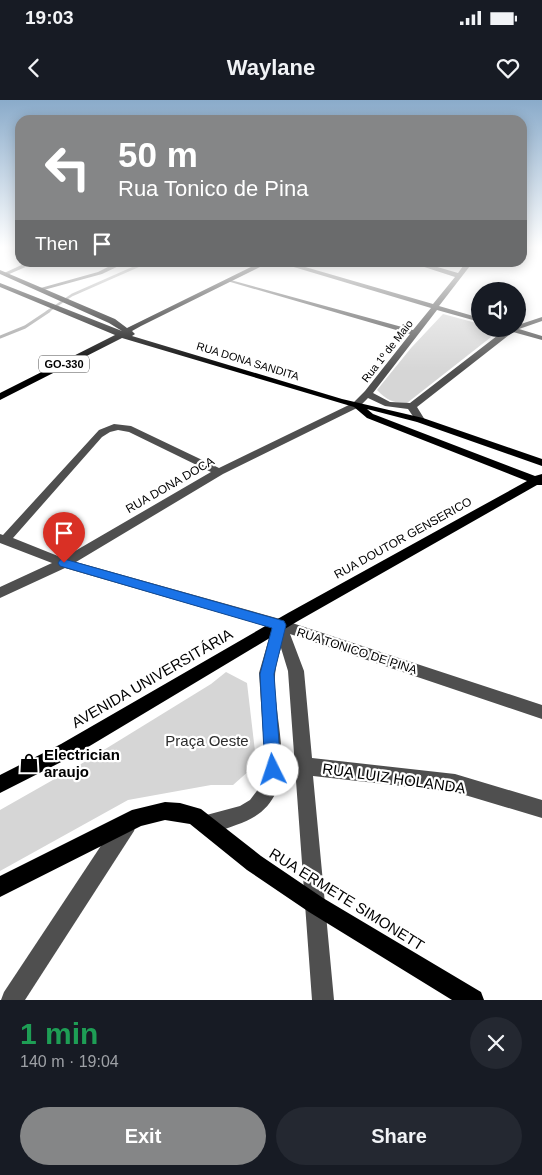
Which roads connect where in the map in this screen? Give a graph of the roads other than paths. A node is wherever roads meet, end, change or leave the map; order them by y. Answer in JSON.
{"nodes":[{"id":1,"x":7,"y":288,"type":"edge"},
{"id":2,"x":44,"y":288,"type":"edge"},
{"id":3,"x":212,"y":288,"type":"edge"},
{"id":4,"x":257,"y":288,"type":"edge"},
{"id":5,"x":368,"y":288,"type":"edge"},
{"id":6,"x":451,"y":288,"type":"edge"},
{"id":7,"x":40,"y":289,"type":"joint"},
{"id":8,"x":436,"y":308,"type":"junction"},
{"id":9,"x":471,"y":318,"type":"edge"},
{"id":10,"x":542,"y":320,"type":"edge"},
{"id":11,"x":526,"y":325,"type":"edge"},
{"id":12,"x":124,"y":333,"type":"junction"},
{"id":13,"x":414,"y":333,"type":"junction"},
{"id":14,"x":526,"y":333,"type":"edge"},
{"id":15,"x":501,"y":337,"type":"edge"},
{"id":16,"x":542,"y":338,"type":"edge"},
{"id":17,"x":368,"y":393,"type":"junction"},
{"id":18,"x":0,"y":398,"type":"edge"},
{"id":19,"x":356,"y":405,"type":"junction"},
{"id":20,"x":412,"y":406,"type":"junction"},
{"id":21,"x":420,"y":420,"type":"junction"},
{"id":22,"x":542,"y":463,"type":"edge"},
{"id":23,"x":219,"y":472,"type":"junction"},
{"id":24,"x":540,"y":480,"type":"edge"},
{"id":25,"x":3,"y":539,"type":"edge"},
{"id":26,"x":64,"y":563,"type":"junction"},
{"id":27,"x":0,"y":593,"type":"edge"},
{"id":28,"x":280,"y":625,"type":"junction"},
{"id":29,"x":542,"y":712,"type":"edge"},
{"id":30,"x":304,"y":766,"type":"junction"},
{"id":31,"x":0,"y":784,"type":"edge"},
{"id":32,"x":542,"y":809,"type":"edge"},
{"id":33,"x":128,"y":822,"type":"junction"},
{"id":34,"x":206,"y":824,"type":"junction"},
{"id":35,"x":0,"y":888,"type":"edge"},
{"id":36,"x":316,"y":905,"type":"junction"},
{"id":37,"x":12,"y":1000,"type":"edge"},
{"id":38,"x":323,"y":1000,"type":"edge"},
{"id":39,"x":473,"y":1000,"type":"edge"}],
"edges":[{"from":1,"to":12,"type":"main road"},
{"from":2,"to":7,"type":"street"},
{"from":3,"to":12,"type":"main road","number":"GO-330"},
{"from":4,"to":13,"type":"street"},
{"from":5,"to":8,"type":"street"},
{"from":6,"to":8,"type":"street","name":"Rua 1º de Maio"},
{"from":7,"to":12,"type":"main road"},
{"from":8,"to":9,"type":"street"},
{"from":8,"to":13,"type":"street","name":"Rua 1º de Maio"},
{"from":10,"to":11,"type":"street"},
{"from":12,"to":18,"type":"main road","number":"GO-330"},
{"from":12,"to":19,"type":"main road","name":"RUA DONA SANDITA"},
{"from":13,"to":17,"type":"street","name":"Rua 1º de Maio"},
{"from":14,"to":16,"type":"street"},
{"from":15,"to":20,"type":"street"},
{"from":17,"to":19,"type":"street","name":"Rua 1º de Maio"},
{"from":17,"to":20,"type":"street"},
{"from":19,"to":21,"type":"main road"},
{"from":19,"to":23,"type":"street","name":"RUA DONA DOCA"},
{"from":19,"to":24,"type":"main road"},
{"from":20,"to":21,"type":"street"},
{"from":21,"to":22,"type":"main road"},
{"from":23,"to":25,"type":"street"},
{"from":23,"to":26,"type":"street","name":"RUA DONA DOCA"},
{"from":24,"to":28,"type":"main road","name":"RUA DOUTOR GENSERICO"},
{"from":25,"to":26,"type":"street","name":"RUA TONICO DE PINA"},
{"from":26,"to":27,"type":"street","name":"RUA DONA DOCA"},
{"from":26,"to":28,"type":"street","name":"RUA TONICO DE PINA"},
{"from":28,"to":29,"type":"street","name":"RUA TONICO DE PINA"},
{"from":28,"to":30,"type":"street"},
{"from":28,"to":31,"type":"main road","name":"AVENIDA UNIVERSITÁRIA"},
{"from":28,"to":34,"type":"street"},
{"from":30,"to":32,"type":"street","name":"RUA LUIZ HOLANDA"},
{"from":30,"to":36,"type":"street"},
{"from":33,"to":34,"type":"main road"},
{"from":33,"to":35,"type":"main road"},
{"from":33,"to":37,"type":"street"},
{"from":34,"to":36,"type":"main road","name":"RUA ERMETE SIMONETT"},
{"from":36,"to":38,"type":"street"},
{"from":36,"to":39,"type":"main road","name":"RUA ERMETE SIMONETT"}]}
